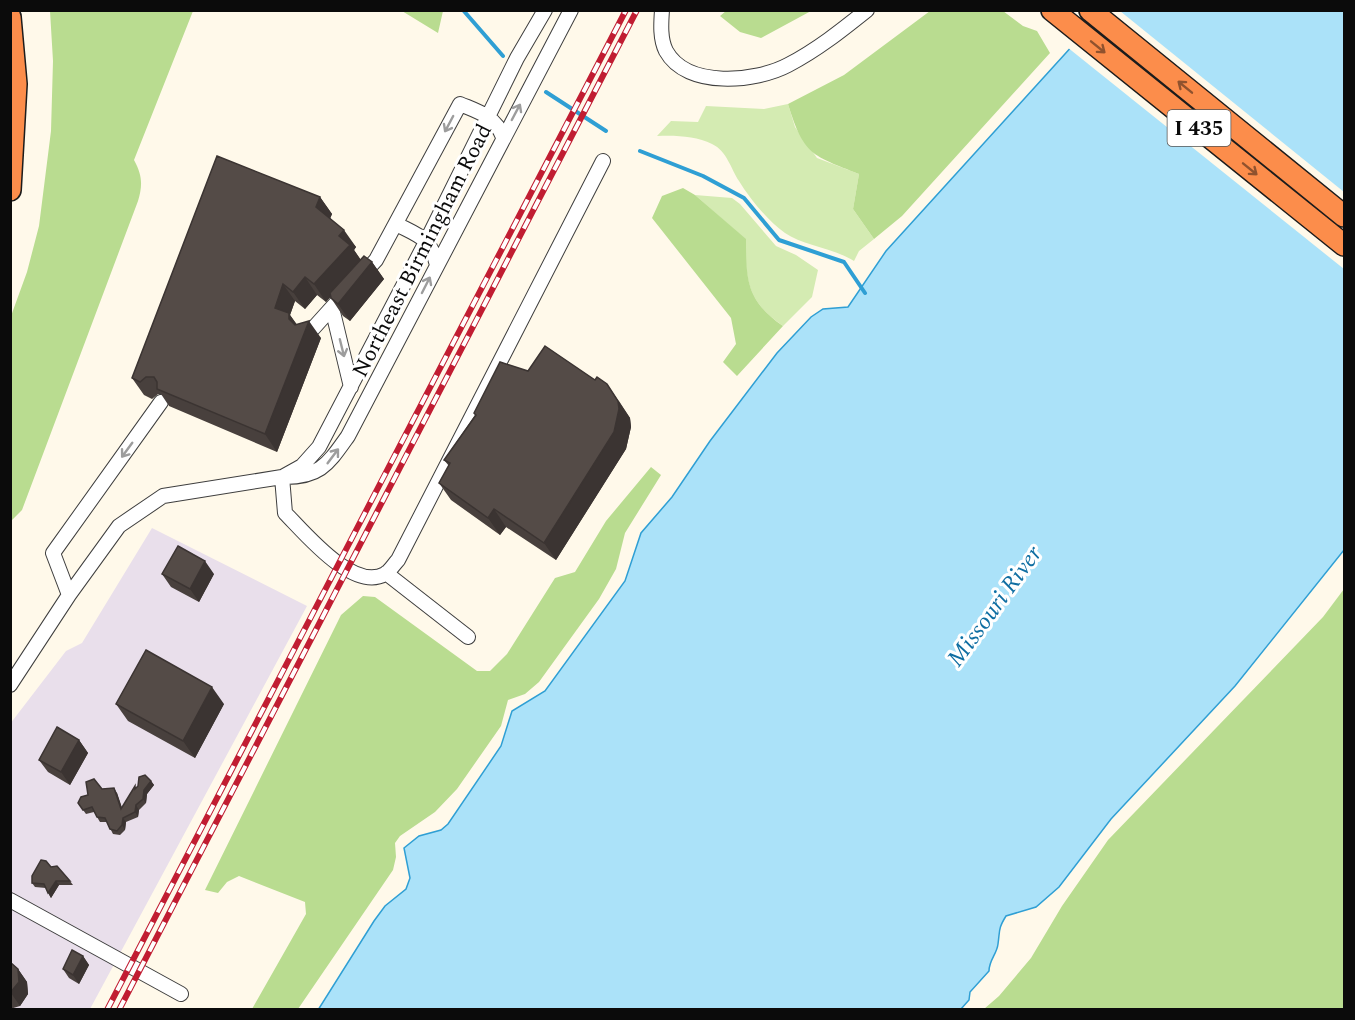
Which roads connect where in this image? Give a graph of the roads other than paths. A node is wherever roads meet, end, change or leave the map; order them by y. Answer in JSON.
{"nodes":[{"id":1,"x":545,"y":10,"type":"edge"},
{"id":2,"x":571,"y":10,"type":"edge"},
{"id":3,"x":662,"y":10,"type":"edge"},
{"id":4,"x":867,"y":10,"type":"edge"},
{"id":5,"x":1052,"y":10,"type":"edge"},
{"id":6,"x":1090,"y":10,"type":"edge"},
{"id":7,"x":10,"y":16,"type":"edge"},
{"id":8,"x":489,"y":117,"type":"junction"},
{"id":9,"x":503,"y":137,"type":"junction"},
{"id":10,"x":603,"y":161,"type":"dead end"},
{"id":11,"x":10,"y":189,"type":"edge"},
{"id":12,"x":1344,"y":216,"type":"edge"},
{"id":13,"x":396,"y":224,"type":"junction"},
{"id":14,"x":427,"y":240,"type":"junction"},
{"id":15,"x":1344,"y":245,"type":"edge"},
{"id":16,"x":437,"y":265,"type":"junction"},
{"id":17,"x":332,"y":308,"type":"junction"},
{"id":18,"x":309,"y":333,"type":"edge"},
{"id":19,"x":351,"y":387,"type":"junction"},
{"id":20,"x":161,"y":402,"type":"edge"},
{"id":21,"x":282,"y":477,"type":"junction"},
{"id":22,"x":386,"y":573,"type":"junction"},
{"id":23,"x":69,"y":595,"type":"junction"},
{"id":24,"x":468,"y":637,"type":"dead end"},
{"id":25,"x":10,"y":685,"type":"edge"},
{"id":26,"x":10,"y":900,"type":"edge"},
{"id":27,"x":181,"y":994,"type":"dead end"}],
"edges":[{"from":1,"to":8,"type":"street","name":"Northeast Birmingham Road"},
{"from":9,"to":2,"type":"street","name":"Northeast Birmingham Road","one_way":true},
{"from":3,"to":4,"type":"street"},
{"from":5,"to":15,"type":"highway","number":"I 435","one_way":true},
{"from":12,"to":6,"type":"highway","number":"I 435","one_way":true},
{"from":7,"to":11,"type":"highway"},
{"from":8,"to":9,"type":"street"},
{"from":8,"to":13,"type":"street","one_way":true},
{"from":8,"to":14,"type":"street","name":"Northeast Birmingham Road"},
{"from":9,"to":16,"type":"street","name":"Northeast Birmingham Road"},
{"from":10,"to":22,"type":"street"},
{"from":13,"to":14,"type":"street"},
{"from":13,"to":17,"type":"street"},
{"from":14,"to":16,"type":"street"},
{"from":14,"to":19,"type":"street","name":"Northeast Birmingham Road"},
{"from":21,"to":16,"type":"street","name":"Northeast Birmingham Road","one_way":true},
{"from":17,"to":18,"type":"street"},
{"from":17,"to":19,"type":"street","one_way":true},
{"from":19,"to":21,"type":"street","name":"Northeast Birmingham Road"},
{"from":20,"to":23,"type":"street","one_way":true},
{"from":21,"to":22,"type":"street"},
{"from":21,"to":23,"type":"street","name":"Northeast Birmingham Road"},
{"from":22,"to":24,"type":"street"},
{"from":23,"to":25,"type":"street","name":"Northeast Birmingham Road"},
{"from":26,"to":27,"type":"street"}]}
